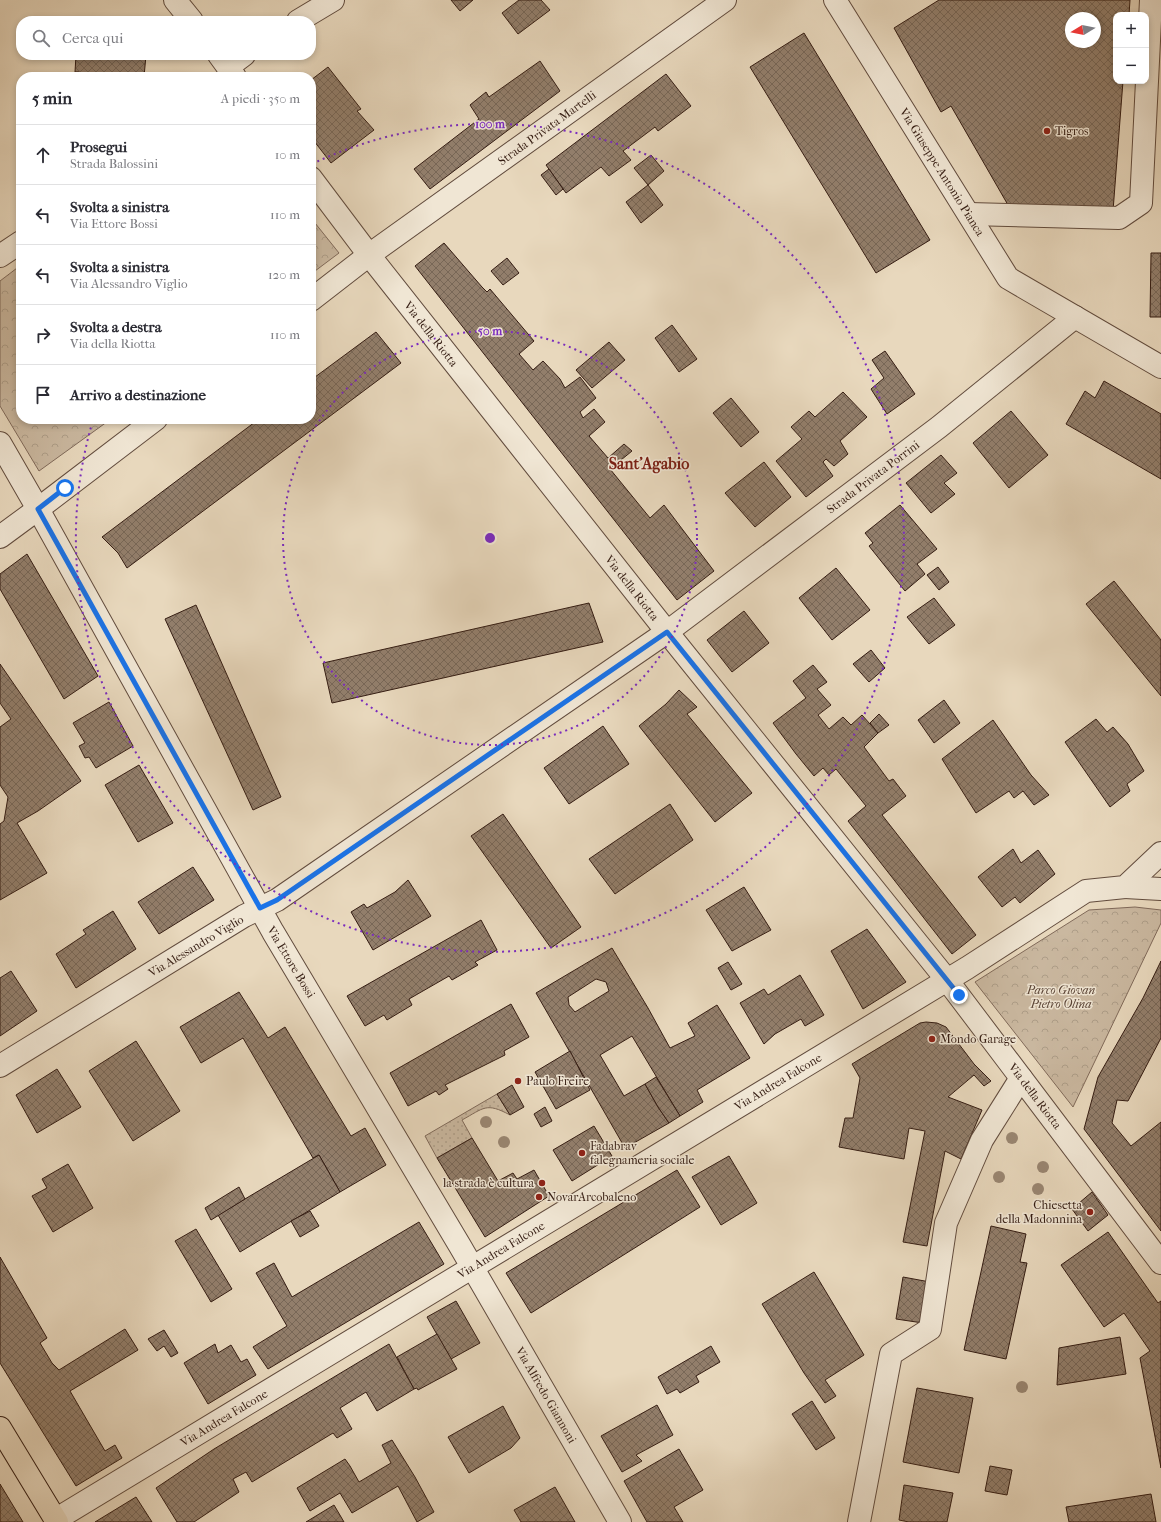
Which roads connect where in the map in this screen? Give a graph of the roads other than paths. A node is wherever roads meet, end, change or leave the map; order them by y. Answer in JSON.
{"nodes":[{"id":1,"x":175,"y":0,"type":"edge"},
{"id":2,"x":333,"y":0,"type":"edge"},
{"id":3,"x":725,"y":0,"type":"edge"},
{"id":4,"x":835,"y":0,"type":"edge"},
{"id":5,"x":1151,"y":0,"type":"edge"},
{"id":6,"x":188,"y":16,"type":"edge"},
{"id":7,"x":306,"y":16,"type":"edge"},
{"id":8,"x":316,"y":185,"type":"edge"},
{"id":9,"x":969,"y":214,"type":"junction"},
{"id":10,"x":16,"y":245,"type":"edge"},
{"id":11,"x":369,"y":255,"type":"junction"},
{"id":12,"x":0,"y":256,"type":"edge"},
{"id":13,"x":316,"y":296,"type":"edge"},
{"id":14,"x":1075,"y":317,"type":"junction"},
{"id":15,"x":1161,"y":367,"type":"edge"},
{"id":16,"x":149,"y":424,"type":"edge"},
{"id":17,"x":0,"y":443,"type":"edge"},
{"id":18,"x":38,"y":509,"type":"junction"},
{"id":19,"x":0,"y":536,"type":"edge"},
{"id":20,"x":667,"y":632,"type":"junction"},
{"id":21,"x":1161,"y":853,"type":"edge"},
{"id":22,"x":1125,"y":888,"type":"junction"},
{"id":23,"x":1161,"y":889,"type":"edge"},
{"id":24,"x":260,"y":908,"type":"junction"},
{"id":25,"x":947,"y":980,"type":"junction"},
{"id":26,"x":0,"y":1066,"type":"edge"},
{"id":27,"x":1021,"y":1078,"type":"junction"},
{"id":28,"x":1161,"y":1262,"type":"edge"},
{"id":29,"x":472,"y":1268,"type":"junction"},
{"id":30,"x":0,"y":1428,"type":"edge"},
{"id":31,"x":56,"y":1521,"type":"edge"},
{"id":32,"x":620,"y":1522,"type":"edge"},
{"id":33,"x":859,"y":1522,"type":"edge"}],
"edges":[{"from":1,"to":6,"type":"street"},
{"from":2,"to":7,"type":"street"},
{"from":3,"to":11,"type":"street","name":"Strada Privata Martelli"},
{"from":4,"to":9,"type":"street","name":"Via Giuseppe Antonio Pianca"},
{"from":5,"to":9,"type":"street"},
{"from":8,"to":11,"type":"street","name":"Via della Riotta"},
{"from":9,"to":14,"type":"street","name":"Via Giuseppe Antonio Pianca"},
{"from":10,"to":12,"type":"street"},
{"from":11,"to":13,"type":"street","name":"Strada Privata Martelli"},
{"from":11,"to":20,"type":"street","name":"Via della Riotta"},
{"from":14,"to":15,"type":"street","name":"Via Giuseppe Antonio Pianca"},
{"from":14,"to":20,"type":"street","name":"Strada Privata Porrini"},
{"from":16,"to":18,"type":"street"},
{"from":17,"to":18,"type":"street","name":"Via Ettore Bossi"},
{"from":18,"to":19,"type":"street"},
{"from":18,"to":24,"type":"street","name":"Via Ettore Bossi"},
{"from":20,"to":24,"type":"street","name":"Via Alessandro Viglio"},
{"from":20,"to":25,"type":"street","name":"Via della Riotta"},
{"from":21,"to":22,"type":"street"},
{"from":22,"to":23,"type":"street","name":"Via Andrea Falcone"},
{"from":22,"to":25,"type":"street","name":"Via Andrea Falcone"},
{"from":24,"to":26,"type":"street","name":"Via Alessandro Viglio"},
{"from":24,"to":29,"type":"street","name":"Via Ettore Bossi"},
{"from":25,"to":27,"type":"street","name":"Via della Riotta"},
{"from":25,"to":29,"type":"street","name":"Via Andrea Falcone"},
{"from":27,"to":28,"type":"street","name":"Via della Riotta"},
{"from":27,"to":33,"type":"street"},
{"from":29,"to":31,"type":"street","name":"Via Andrea Falcone"},
{"from":29,"to":32,"type":"street","name":"Via Alfredo Giannoni"},
{"from":30,"to":31,"type":"main road"}]}
